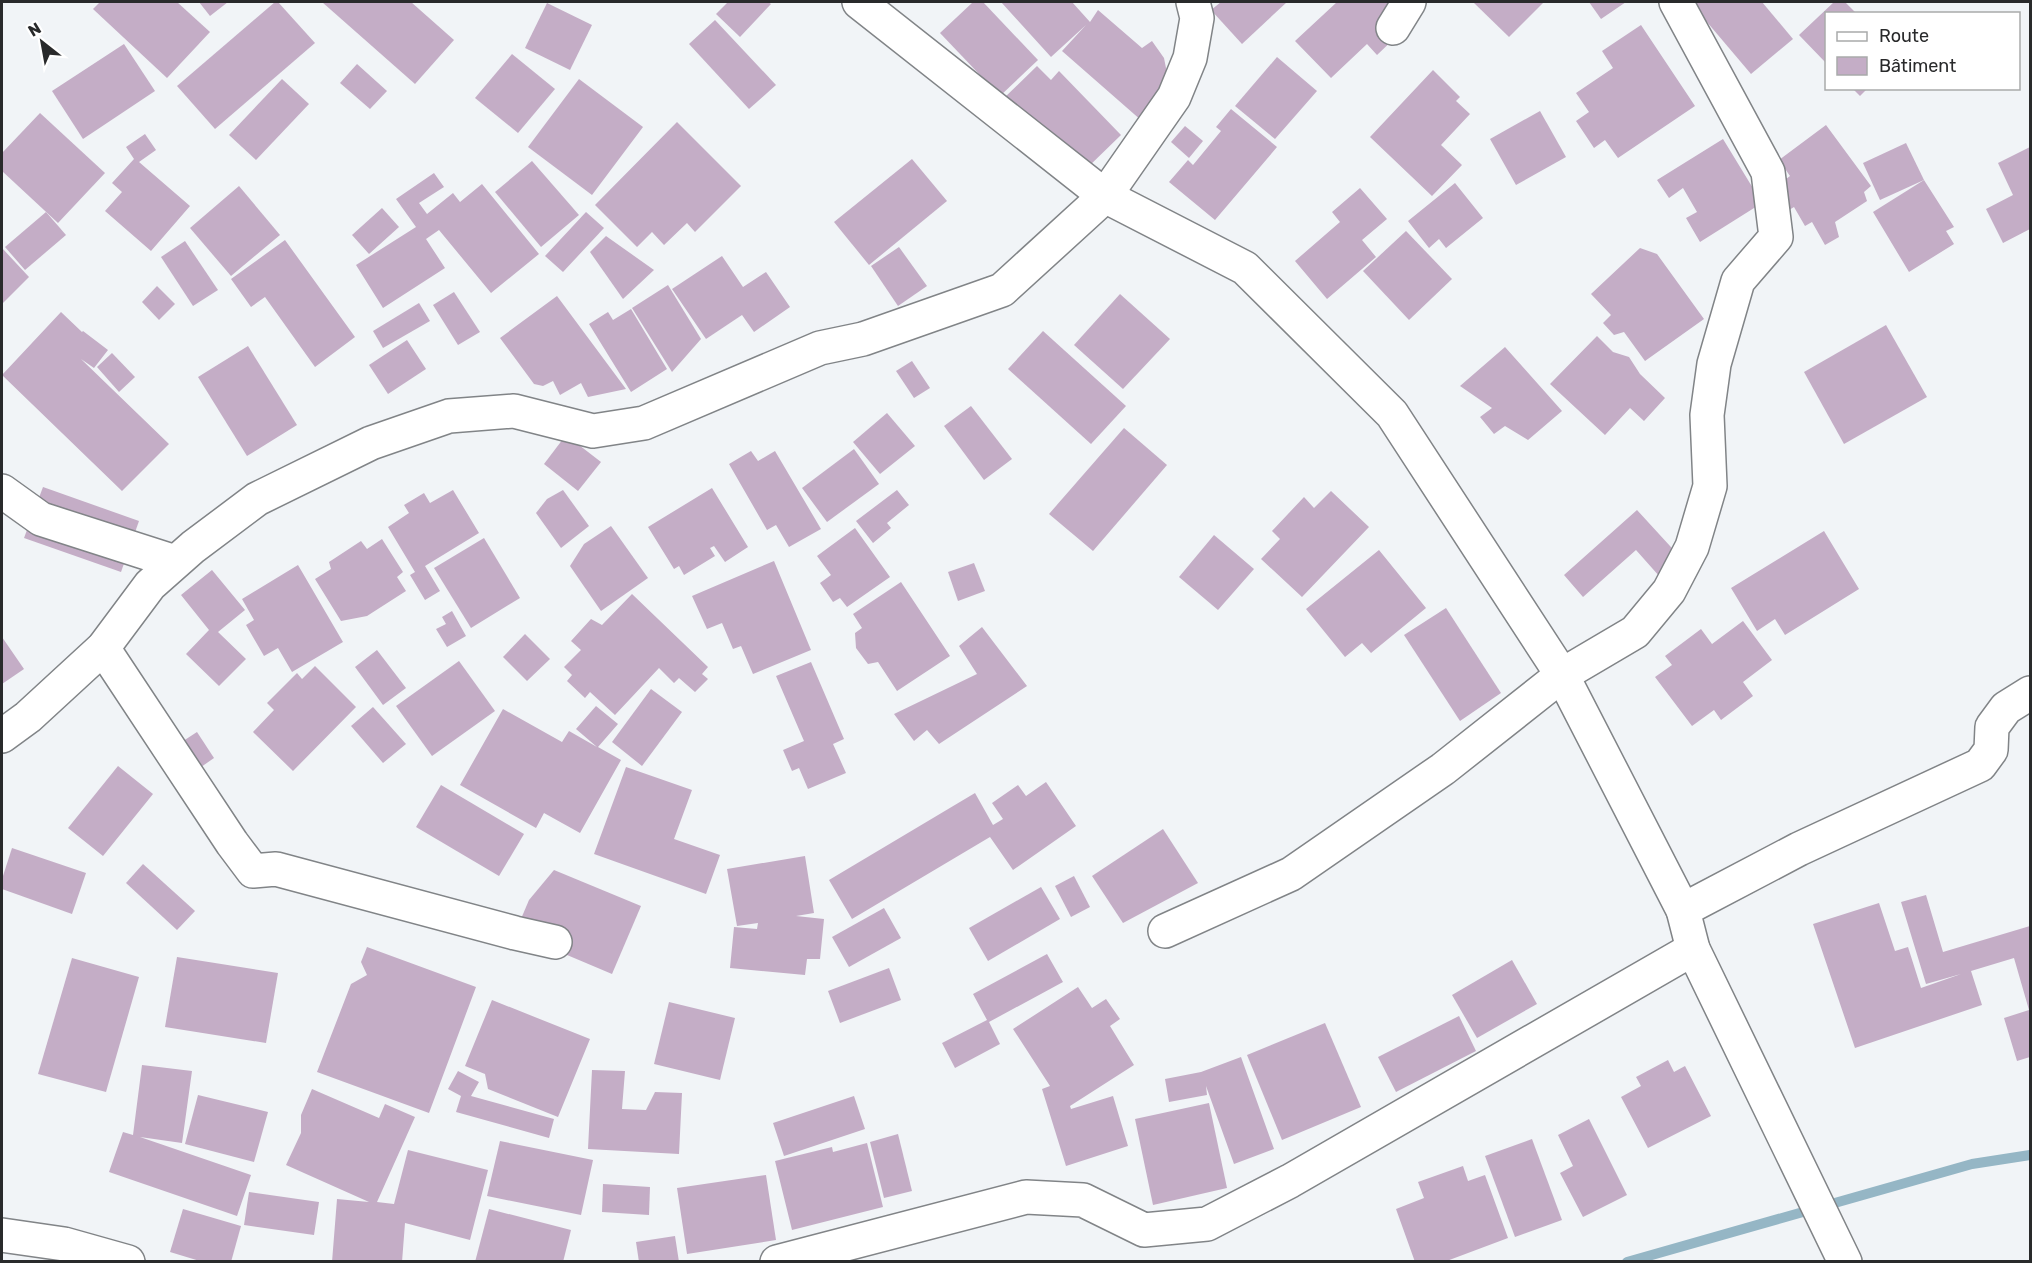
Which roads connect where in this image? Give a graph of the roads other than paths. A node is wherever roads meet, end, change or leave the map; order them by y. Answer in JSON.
{"nodes":[{"id":1,"x":860,"y":2,"type":"edge"},
{"id":2,"x":1193,"y":2,"type":"edge"},
{"id":3,"x":1676,"y":2,"type":"edge"},
{"id":4,"x":1105,"y":196,"type":"junction"},
{"id":5,"x":2,"y":491,"type":"edge"},
{"id":6,"x":175,"y":562,"type":"junction"},
{"id":7,"x":103,"y":648,"type":"junction"},
{"id":8,"x":1562,"y":675,"type":"junction"},
{"id":9,"x":2031,"y":693,"type":"edge"},
{"id":10,"x":2,"y":736,"type":"edge"},
{"id":11,"x":1683,"y":910,"type":"junction"},
{"id":12,"x":1166,"y":931,"type":"dead end"},
{"id":13,"x":555,"y":942,"type":"dead end"},
{"id":14,"x":1693,"y":949,"type":"junction"},
{"id":15,"x":2,"y":1235,"type":"edge"},
{"id":16,"x":128,"y":1262,"type":"edge"},
{"id":17,"x":777,"y":1262,"type":"edge"},
{"id":18,"x":1845,"y":1262,"type":"edge"}],
"edges":[{"from":1,"to":4,"type":"street"},
{"from":2,"to":4,"type":"street"},
{"from":3,"to":8,"type":"street"},
{"from":4,"to":6,"type":"street"},
{"from":4,"to":8,"type":"street"},
{"from":5,"to":6,"type":"street"},
{"from":6,"to":7,"type":"street"},
{"from":7,"to":10,"type":"street"},
{"from":7,"to":13,"type":"street"},
{"from":8,"to":11,"type":"street"},
{"from":8,"to":12,"type":"street"},
{"from":9,"to":11,"type":"street"},
{"from":11,"to":14,"type":"street"},
{"from":14,"to":17,"type":"street"},
{"from":14,"to":18,"type":"street"},
{"from":15,"to":16,"type":"street"}]}
